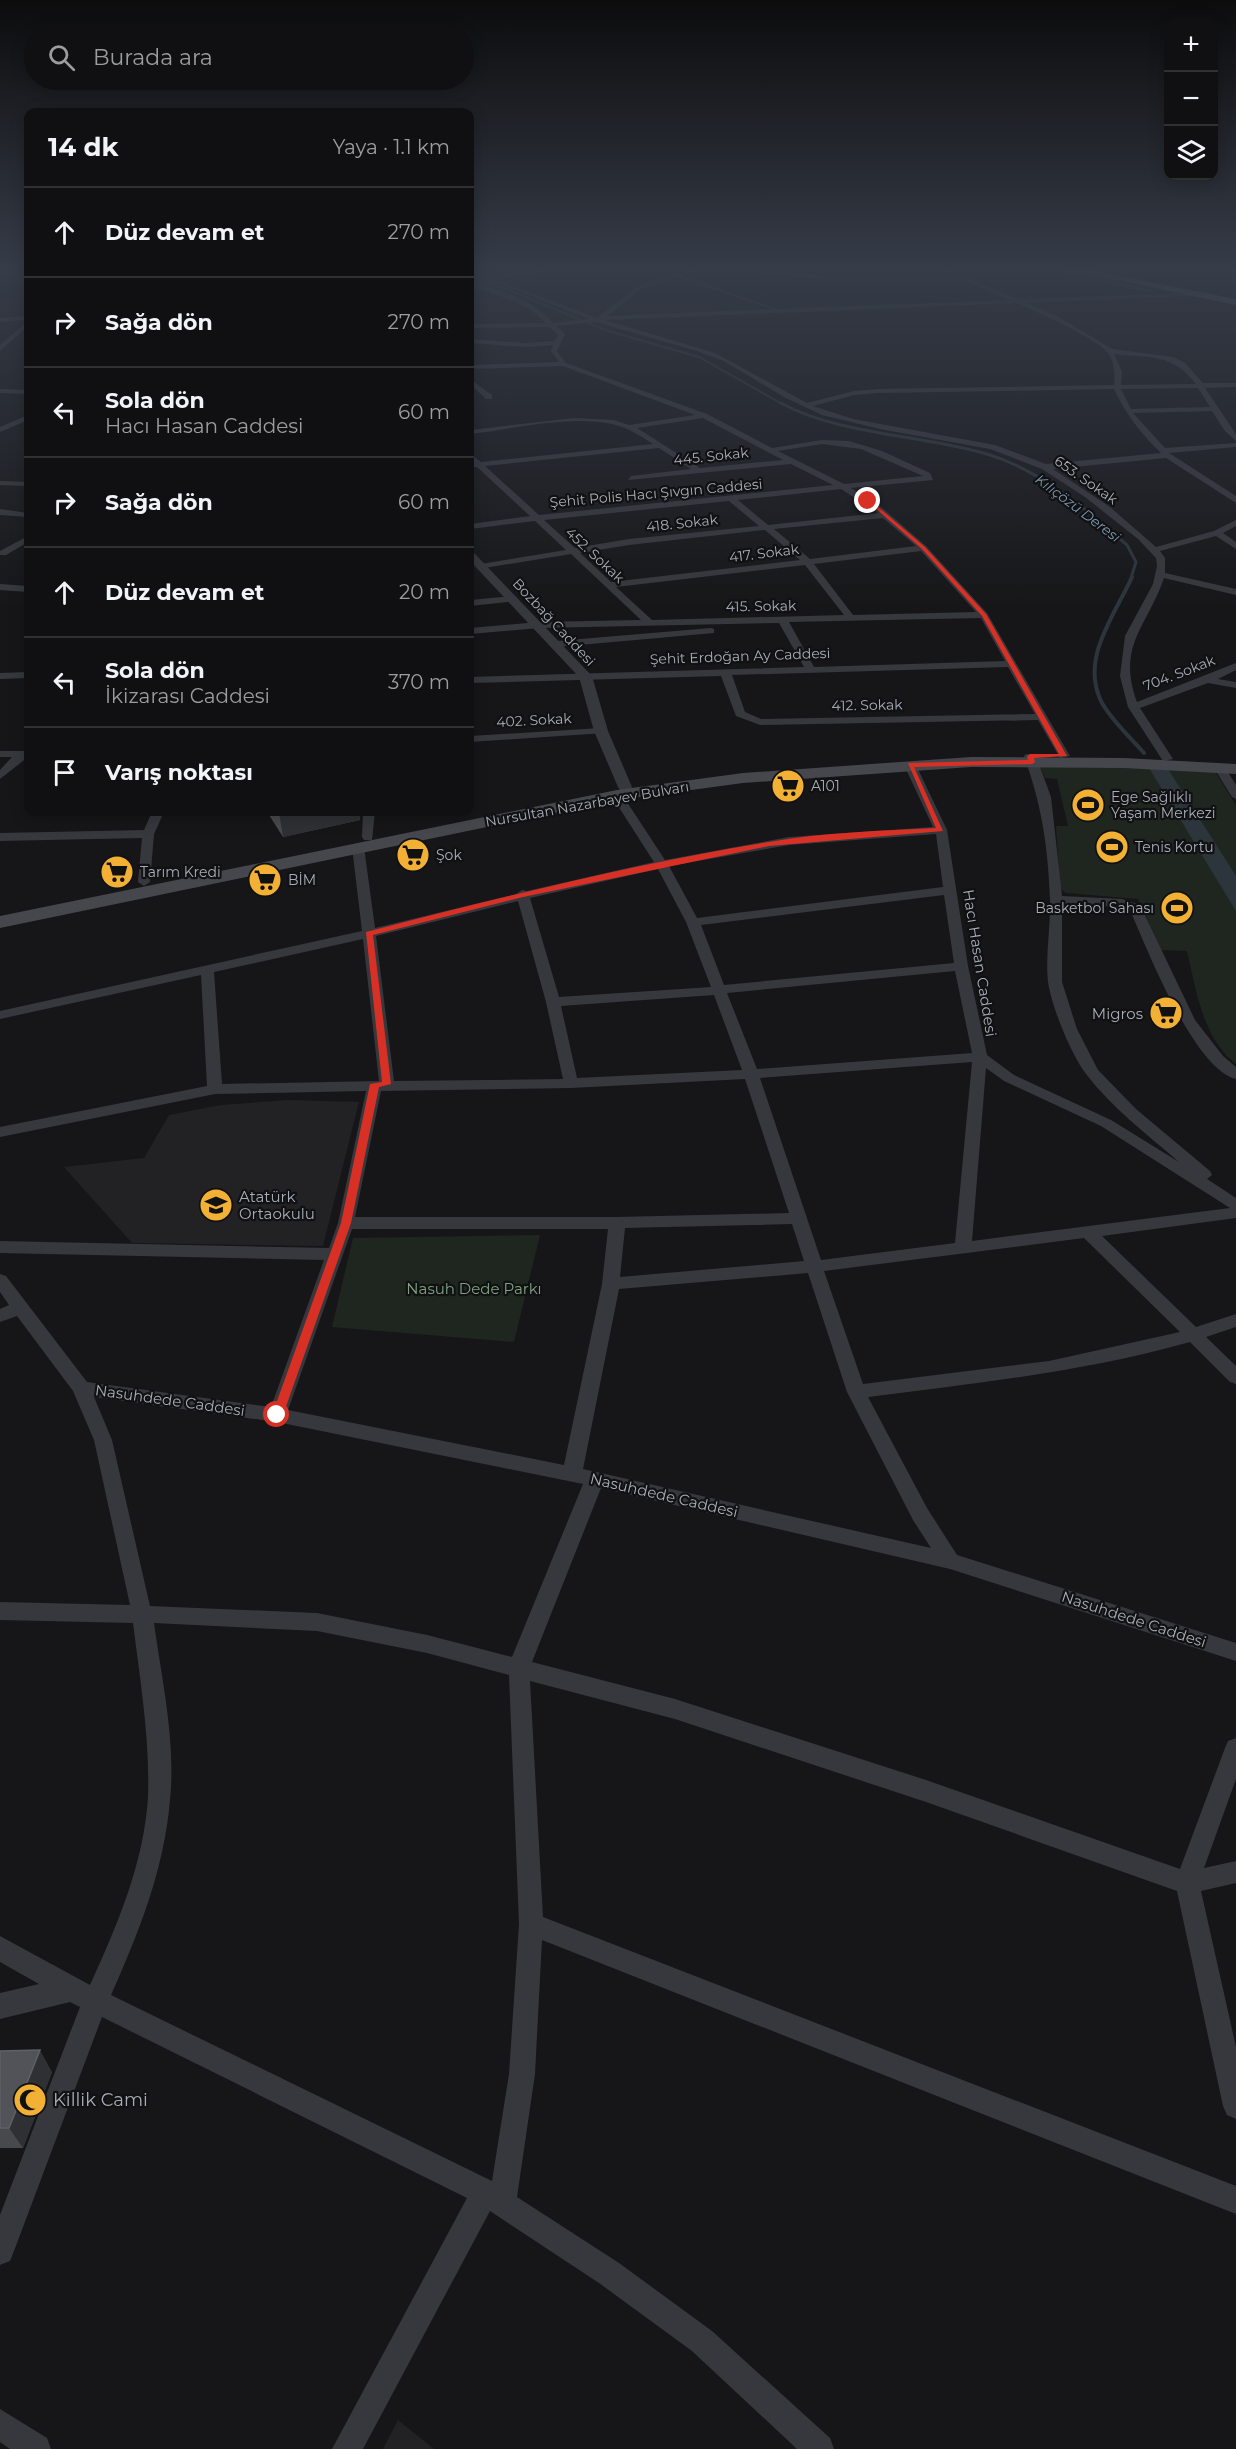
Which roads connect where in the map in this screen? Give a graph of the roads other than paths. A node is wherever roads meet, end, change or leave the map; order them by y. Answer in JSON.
{"nodes":[{"id":1,"x":611,"y":381,"type":"edge"},
{"id":2,"x":763,"y":381,"type":"edge"},
{"id":3,"x":1118,"y":381,"type":"edge"},
{"id":4,"x":1197,"y":381,"type":"edge"},
{"id":5,"x":474,"y":384,"type":"edge"},
{"id":6,"x":1236,"y":385,"type":"edge"},
{"id":7,"x":1201,"y":386,"type":"junction"},
{"id":8,"x":1117,"y":387,"type":"junction"},
{"id":9,"x":0,"y":391,"type":"edge"},
{"id":10,"x":24,"y":392,"type":"edge"},
{"id":11,"x":489,"y":397,"type":"dead end"},
{"id":12,"x":807,"y":405,"type":"junction"},
{"id":13,"x":1213,"y":409,"type":"junction"},
{"id":14,"x":1128,"y":411,"type":"junction"},
{"id":15,"x":704,"y":416,"type":"junction"},
{"id":16,"x":24,"y":419,"type":"edge"},
{"id":17,"x":629,"y":427,"type":"junction"},
{"id":18,"x":0,"y":430,"type":"edge"},
{"id":19,"x":19,"y":431,"type":"dead end"},
{"id":20,"x":474,"y":432,"type":"edge"},
{"id":21,"x":1236,"y":439,"type":"edge"},
{"id":22,"x":1236,"y":445,"type":"edge"},
{"id":23,"x":659,"y":446,"type":"junction"},
{"id":24,"x":771,"y":450,"type":"junction"},
{"id":25,"x":1164,"y":453,"type":"junction"},
{"id":26,"x":794,"y":461,"type":"junction"},
{"id":27,"x":474,"y":465,"type":"edge"},
{"id":28,"x":1045,"y":467,"type":"junction"},
{"id":29,"x":699,"y":471,"type":"junction"},
{"id":30,"x":632,"y":478,"type":"dead end"},
{"id":31,"x":0,"y":483,"type":"edge"},
{"id":32,"x":24,"y":484,"type":"edge"},
{"id":33,"x":845,"y":488,"type":"junction"},
{"id":34,"x":732,"y":499,"type":"junction"},
{"id":35,"x":1236,"y":500,"type":"edge"},
{"id":36,"x":0,"y":512,"type":"edge"},
{"id":37,"x":24,"y":515,"type":"edge"},
{"id":38,"x":886,"y":515,"type":"junction"},
{"id":39,"x":534,"y":518,"type":"junction"},
{"id":40,"x":1236,"y":523,"type":"edge"},
{"id":41,"x":474,"y":527,"type":"edge"},
{"id":42,"x":767,"y":527,"type":"junction"},
{"id":43,"x":1217,"y":533,"type":"junction"},
{"id":44,"x":24,"y":541,"type":"edge"},
{"id":45,"x":1236,"y":546,"type":"edge"},
{"id":46,"x":923,"y":548,"type":"junction"},
{"id":47,"x":1154,"y":550,"type":"junction"},
{"id":48,"x":572,"y":551,"type":"junction"},
{"id":49,"x":2,"y":553,"type":"edge"},
{"id":50,"x":20,"y":554,"type":"dead end"},
{"id":51,"x":474,"y":559,"type":"edge"},
{"id":52,"x":807,"y":561,"type":"junction"},
{"id":53,"x":481,"y":567,"type":"junction"},
{"id":54,"x":1162,"y":574,"type":"junction"},
{"id":55,"x":607,"y":585,"type":"junction"},
{"id":56,"x":0,"y":587,"type":"edge"},
{"id":57,"x":24,"y":589,"type":"edge"},
{"id":58,"x":1236,"y":592,"type":"edge"},
{"id":59,"x":513,"y":599,"type":"junction"},
{"id":60,"x":474,"y":603,"type":"edge"},
{"id":61,"x":984,"y":615,"type":"junction"},
{"id":62,"x":850,"y":617,"type":"junction"},
{"id":63,"x":650,"y":622,"type":"junction"},
{"id":64,"x":784,"y":622,"type":"junction"},
{"id":65,"x":539,"y":625,"type":"junction"},
{"id":66,"x":474,"y":631,"type":"edge"},
{"id":67,"x":557,"y":644,"type":"junction"},
{"id":68,"x":1012,"y":664,"type":"junction"},
{"id":69,"x":1236,"y":666,"type":"edge"},
{"id":70,"x":810,"y":669,"type":"junction"},
{"id":71,"x":725,"y":671,"type":"junction"},
{"id":72,"x":24,"y":674,"type":"edge"},
{"id":73,"x":0,"y":676,"type":"edge"},
{"id":74,"x":585,"y":676,"type":"junction"},
{"id":75,"x":474,"y":680,"type":"edge"},
{"id":76,"x":1207,"y":680,"type":"junction"},
{"id":77,"x":1236,"y":685,"type":"edge"},
{"id":78,"x":1133,"y":707,"type":"junction"},
{"id":79,"x":1042,"y":717,"type":"junction"},
{"id":80,"x":601,"y":732,"type":"junction"},
{"id":81,"x":474,"y":739,"type":"edge"},
{"id":82,"x":0,"y":754,"type":"edge"},
{"id":83,"x":24,"y":754,"type":"edge"},
{"id":84,"x":24,"y":755,"type":"edge"},
{"id":85,"x":1064,"y":756,"type":"junction"},
{"id":86,"x":1031,"y":759,"type":"junction"},
{"id":87,"x":1167,"y":759,"type":"junction"},
{"id":88,"x":910,"y":765,"type":"junction"},
{"id":89,"x":1227,"y":765,"type":"edge"},
{"id":90,"x":0,"y":776,"type":"edge"},
{"id":91,"x":621,"y":791,"type":"junction"},
{"id":92,"x":1236,"y":795,"type":"edge"},
{"id":93,"x":156,"y":816,"type":"edge"},
{"id":94,"x":368,"y":816,"type":"edge"},
{"id":95,"x":941,"y":830,"type":"junction"},
{"id":96,"x":148,"y":834,"type":"junction"},
{"id":97,"x":0,"y":837,"type":"edge"},
{"id":98,"x":363,"y":842,"type":"junction"},
{"id":99,"x":662,"y":864,"type":"junction"},
{"id":100,"x":144,"y":882,"type":"junction"},
{"id":101,"x":951,"y":890,"type":"junction"},
{"id":102,"x":522,"y":894,"type":"junction"},
{"id":103,"x":1056,"y":900,"type":"junction"},
{"id":104,"x":0,"y":913,"type":"edge"},
{"id":105,"x":0,"y":922,"type":"edge"},
{"id":106,"x":693,"y":922,"type":"junction"},
{"id":107,"x":369,"y":933,"type":"junction"},
{"id":108,"x":961,"y":966,"type":"junction"},
{"id":109,"x":207,"y":969,"type":"junction"},
{"id":110,"x":720,"y":990,"type":"junction"},
{"id":111,"x":553,"y":1002,"type":"junction"},
{"id":112,"x":0,"y":1015,"type":"edge"},
{"id":113,"x":980,"y":1058,"type":"junction"},
{"id":114,"x":751,"y":1074,"type":"junction"},
{"id":115,"x":1236,"y":1075,"type":"edge"},
{"id":116,"x":571,"y":1083,"type":"junction"},
{"id":117,"x":381,"y":1084,"type":"junction"},
{"id":118,"x":215,"y":1089,"type":"junction"},
{"id":119,"x":0,"y":1132,"type":"edge"},
{"id":120,"x":1236,"y":1204,"type":"edge"},
{"id":121,"x":1236,"y":1213,"type":"edge"},
{"id":122,"x":800,"y":1218,"type":"junction"},
{"id":123,"x":346,"y":1223,"type":"junction"},
{"id":124,"x":617,"y":1223,"type":"junction"},
{"id":125,"x":1087,"y":1231,"type":"junction"},
{"id":126,"x":0,"y":1247,"type":"edge"},
{"id":127,"x":963,"y":1248,"type":"junction"},
{"id":128,"x":336,"y":1254,"type":"junction"},
{"id":129,"x":816,"y":1266,"type":"junction"},
{"id":130,"x":0,"y":1280,"type":"edge"},
{"id":131,"x":611,"y":1284,"type":"junction"},
{"id":132,"x":21,"y":1307,"type":"junction"},
{"id":133,"x":0,"y":1316,"type":"edge"},
{"id":134,"x":1236,"y":1320,"type":"edge"},
{"id":135,"x":1193,"y":1337,"type":"junction"},
{"id":136,"x":1236,"y":1377,"type":"edge"},
{"id":137,"x":81,"y":1388,"type":"junction"},
{"id":138,"x":856,"y":1392,"type":"junction"},
{"id":139,"x":277,"y":1415,"type":"junction"},
{"id":140,"x":572,"y":1473,"type":"junction"},
{"id":141,"x":595,"y":1479,"type":"junction"},
{"id":142,"x":950,"y":1561,"type":"junction"},
{"id":143,"x":0,"y":1611,"type":"edge"},
{"id":144,"x":142,"y":1614,"type":"junction"},
{"id":145,"x":1236,"y":1652,"type":"edge"},
{"id":146,"x":519,"y":1667,"type":"junction"},
{"id":147,"x":1236,"y":1748,"type":"edge"},
{"id":148,"x":1236,"y":1872,"type":"edge"},
{"id":149,"x":1187,"y":1883,"type":"junction"},
{"id":150,"x":531,"y":1924,"type":"junction"},
{"id":151,"x":0,"y":1948,"type":"edge"},
{"id":152,"x":70,"y":1989,"type":"junction"},
{"id":153,"x":95,"y":2001,"type":"junction"},
{"id":154,"x":0,"y":2006,"type":"edge"},
{"id":155,"x":1236,"y":2106,"type":"edge"},
{"id":156,"x":493,"y":2198,"type":"junction"},
{"id":157,"x":1236,"y":2200,"type":"edge"},
{"id":158,"x":0,"y":2251,"type":"edge"},
{"id":159,"x":0,"y":2424,"type":"edge"},
{"id":160,"x":36,"y":2449,"type":"edge"},
{"id":161,"x":347,"y":2449,"type":"edge"},
{"id":162,"x":819,"y":2449,"type":"edge"}],
"edges":[{"from":1,"to":15,"type":"street"},
{"from":2,"to":12,"type":"street","name":"653. Sokak"},
{"from":3,"to":8,"type":"street"},
{"from":4,"to":7,"type":"street"},
{"from":5,"to":11,"type":"street"},
{"from":6,"to":7,"type":"street"},
{"from":7,"to":8,"type":"street"},
{"from":7,"to":13,"type":"street"},
{"from":8,"to":12,"type":"street"},
{"from":8,"to":14,"type":"street"},
{"from":9,"to":10,"type":"street"},
{"from":12,"to":28,"type":"street","name":"653. Sokak"},
{"from":13,"to":14,"type":"street"},
{"from":13,"to":21,"type":"street"},
{"from":14,"to":25,"type":"street"},
{"from":15,"to":17,"type":"street"},
{"from":15,"to":24,"type":"street"},
{"from":16,"to":18,"type":"street"},
{"from":17,"to":20,"type":"street"},
{"from":17,"to":23,"type":"street"},
{"from":18,"to":19,"type":"street"},
{"from":22,"to":25,"type":"street"},
{"from":23,"to":27,"type":"street"},
{"from":23,"to":29,"type":"street"},
{"from":24,"to":26,"type":"street"},
{"from":24,"to":33,"type":"street","name":"Şehit Polis Hacı Şıvgın Caddesi"},
{"from":25,"to":28,"type":"street"},
{"from":25,"to":35,"type":"street"},
{"from":26,"to":29,"type":"street","name":"445. Sokak"},
{"from":26,"to":33,"type":"street"},
{"from":27,"to":39,"type":"street","name":"452. Sokak"},
{"from":28,"to":47,"type":"street","name":"653. Sokak"},
{"from":29,"to":30,"type":"street","name":"445. Sokak"},
{"from":31,"to":32,"type":"street"},
{"from":33,"to":34,"type":"street","name":"Şehit Polis Hacı Şıvgın Caddesi"},
{"from":33,"to":38,"type":"street"},
{"from":34,"to":39,"type":"street","name":"Şehit Polis Hacı Şıvgın Caddesi"},
{"from":34,"to":42,"type":"street"},
{"from":36,"to":37,"type":"street"},
{"from":38,"to":42,"type":"street","name":"418. Sokak"},
{"from":38,"to":46,"type":"street"},
{"from":39,"to":41,"type":"street","name":"Şehit Polis Hacı Şıvgın Caddesi"},
{"from":39,"to":48,"type":"street","name":"452. Sokak"},
{"from":40,"to":43,"type":"street"},
{"from":42,"to":48,"type":"street","name":"418. Sokak"},
{"from":42,"to":52,"type":"street"},
{"from":43,"to":45,"type":"street"},
{"from":43,"to":47,"type":"street"},
{"from":44,"to":49,"type":"street"},
{"from":46,"to":52,"type":"street","name":"417. Sokak"},
{"from":46,"to":61,"type":"street"},
{"from":47,"to":54,"type":"street"},
{"from":48,"to":53,"type":"street","name":"418. Sokak"},
{"from":48,"to":55,"type":"street","name":"452. Sokak"},
{"from":49,"to":50,"type":"street"},
{"from":51,"to":53,"type":"street","name":"Bozbağ Caddesi"},
{"from":52,"to":55,"type":"street","name":"417. Sokak"},
{"from":52,"to":62,"type":"street"},
{"from":53,"to":59,"type":"street","name":"Bozbağ Caddesi"},
{"from":54,"to":58,"type":"street"},
{"from":54,"to":78,"type":"street"},
{"from":55,"to":63,"type":"street","name":"452. Sokak"},
{"from":56,"to":57,"type":"street"},
{"from":59,"to":60,"type":"street"},
{"from":59,"to":65,"type":"street","name":"Bozbağ Caddesi"},
{"from":61,"to":62,"type":"street","name":"415. Sokak"},
{"from":61,"to":68,"type":"street"},
{"from":62,"to":64,"type":"street","name":"415. Sokak"},
{"from":63,"to":64,"type":"street","name":"415. Sokak"},
{"from":63,"to":65,"type":"street","name":"415. Sokak"},
{"from":64,"to":67,"type":"street"},
{"from":64,"to":70,"type":"street"},
{"from":65,"to":66,"type":"street","name":"415. Sokak"},
{"from":65,"to":67,"type":"street","name":"Bozbağ Caddesi"},
{"from":67,"to":74,"type":"street","name":"Bozbağ Caddesi"},
{"from":68,"to":70,"type":"street","name":"Şehit Erdoğan Ay Caddesi"},
{"from":68,"to":79,"type":"street"},
{"from":69,"to":76,"type":"street","name":"704. Sokak"},
{"from":70,"to":71,"type":"street","name":"Şehit Erdoğan Ay Caddesi"},
{"from":71,"to":74,"type":"street","name":"Şehit Erdoğan Ay Caddesi"},
{"from":71,"to":79,"type":"street","name":"412. Sokak"},
{"from":72,"to":73,"type":"street"},
{"from":74,"to":75,"type":"street","name":"Şehit Erdoğan Ay Caddesi"},
{"from":74,"to":80,"type":"street","name":"Bozbağ Caddesi"},
{"from":76,"to":77,"type":"street"},
{"from":76,"to":78,"type":"street","name":"704. Sokak"},
{"from":78,"to":87,"type":"street"},
{"from":79,"to":85,"type":"street"},
{"from":80,"to":81,"type":"street","name":"402. Sokak"},
{"from":80,"to":91,"type":"street","name":"Bozbağ Caddesi"},
{"from":82,"to":83,"type":"street"},
{"from":84,"to":90,"type":"street"},
{"from":85,"to":86,"type":"main road","name":"Nursultan Nazarbayev Bulvarı"},
{"from":85,"to":87,"type":"main road","name":"Nursultan Nazarbayev Bulvarı"},
{"from":86,"to":88,"type":"main road","name":"Nursultan Nazarbayev Bulvarı"},
{"from":86,"to":89,"type":"main road","name":"Nursultan Nazarbayev Bulvarı"},
{"from":86,"to":91,"type":"main road","name":"Nursultan Nazarbayev Bulvarı"},
{"from":86,"to":103,"type":"street"},
{"from":87,"to":89,"type":"main road"},
{"from":88,"to":91,"type":"main road","name":"Nursultan Nazarbayev Bulvarı"},
{"from":88,"to":95,"type":"street","name":"Hacı Hasan Caddesi"},
{"from":89,"to":92,"type":"street"},
{"from":91,"to":98,"type":"main road","name":"Nursultan Nazarbayev Bulvarı"},
{"from":91,"to":99,"type":"street"},
{"from":93,"to":96,"type":"street"},
{"from":94,"to":98,"type":"street"},
{"from":95,"to":99,"type":"street"},
{"from":95,"to":101,"type":"street","name":"Hacı Hasan Caddesi"},
{"from":96,"to":97,"type":"street"},
{"from":96,"to":100,"type":"street"},
{"from":98,"to":100,"type":"main road","name":"Nursultan Nazarbayev Bulvarı"},
{"from":98,"to":105,"type":"main road","name":"Nursultan Nazarbayev Bulvarı"},
{"from":98,"to":107,"type":"street"},
{"from":99,"to":102,"type":"street"},
{"from":99,"to":106,"type":"street"},
{"from":100,"to":104,"type":"main road","name":"Nursultan Nazarbayev Bulvarı"},
{"from":101,"to":106,"type":"street"},
{"from":101,"to":108,"type":"street","name":"Hacı Hasan Caddesi"},
{"from":102,"to":107,"type":"street"},
{"from":102,"to":111,"type":"street"},
{"from":103,"to":115,"type":"street"},
{"from":103,"to":120,"type":"street"},
{"from":106,"to":110,"type":"street"},
{"from":107,"to":109,"type":"street"},
{"from":107,"to":117,"type":"street"},
{"from":108,"to":110,"type":"street"},
{"from":108,"to":113,"type":"street","name":"Hacı Hasan Caddesi"},
{"from":109,"to":112,"type":"street"},
{"from":109,"to":118,"type":"street"},
{"from":110,"to":111,"type":"street"},
{"from":110,"to":114,"type":"street"},
{"from":111,"to":116,"type":"street"},
{"from":113,"to":114,"type":"street"},
{"from":113,"to":120,"type":"street","name":"Hacı Hasan Caddesi"},
{"from":113,"to":127,"type":"street"},
{"from":114,"to":116,"type":"street"},
{"from":114,"to":122,"type":"street"},
{"from":116,"to":117,"type":"street"},
{"from":117,"to":118,"type":"street"},
{"from":117,"to":123,"type":"street"},
{"from":118,"to":119,"type":"street"},
{"from":121,"to":125,"type":"street"},
{"from":122,"to":124,"type":"street"},
{"from":122,"to":129,"type":"street"},
{"from":123,"to":124,"type":"street"},
{"from":123,"to":128,"type":"street"},
{"from":124,"to":131,"type":"street"},
{"from":125,"to":127,"type":"street"},
{"from":125,"to":135,"type":"street"},
{"from":126,"to":128,"type":"street"},
{"from":127,"to":129,"type":"street"},
{"from":128,"to":139,"type":"street"},
{"from":129,"to":131,"type":"street"},
{"from":129,"to":138,"type":"street"},
{"from":130,"to":132,"type":"street"},
{"from":131,"to":140,"type":"street"},
{"from":132,"to":133,"type":"street"},
{"from":132,"to":137,"type":"street"},
{"from":134,"to":135,"type":"street"},
{"from":135,"to":136,"type":"street"},
{"from":135,"to":138,"type":"street"},
{"from":137,"to":139,"type":"street","name":"Nasuhdede Caddesi"},
{"from":137,"to":144,"type":"street"},
{"from":138,"to":142,"type":"street"},
{"from":139,"to":140,"type":"street","name":"Nasuhdede Caddesi"},
{"from":140,"to":141,"type":"street","name":"Nasuhdede Caddesi"},
{"from":141,"to":142,"type":"street","name":"Nasuhdede Caddesi"},
{"from":141,"to":146,"type":"street"},
{"from":142,"to":145,"type":"street","name":"Nasuhdede Caddesi"},
{"from":143,"to":144,"type":"street"},
{"from":144,"to":146,"type":"street"},
{"from":144,"to":153,"type":"street"},
{"from":146,"to":149,"type":"street"},
{"from":146,"to":150,"type":"street"},
{"from":147,"to":149,"type":"street"},
{"from":148,"to":149,"type":"street"},
{"from":149,"to":155,"type":"street"},
{"from":150,"to":156,"type":"street"},
{"from":150,"to":157,"type":"street"},
{"from":151,"to":152,"type":"street"},
{"from":152,"to":153,"type":"street"},
{"from":152,"to":154,"type":"street"},
{"from":153,"to":156,"type":"street"},
{"from":153,"to":158,"type":"street"},
{"from":156,"to":161,"type":"street"},
{"from":156,"to":162,"type":"street"},
{"from":159,"to":160,"type":"street"}]}
